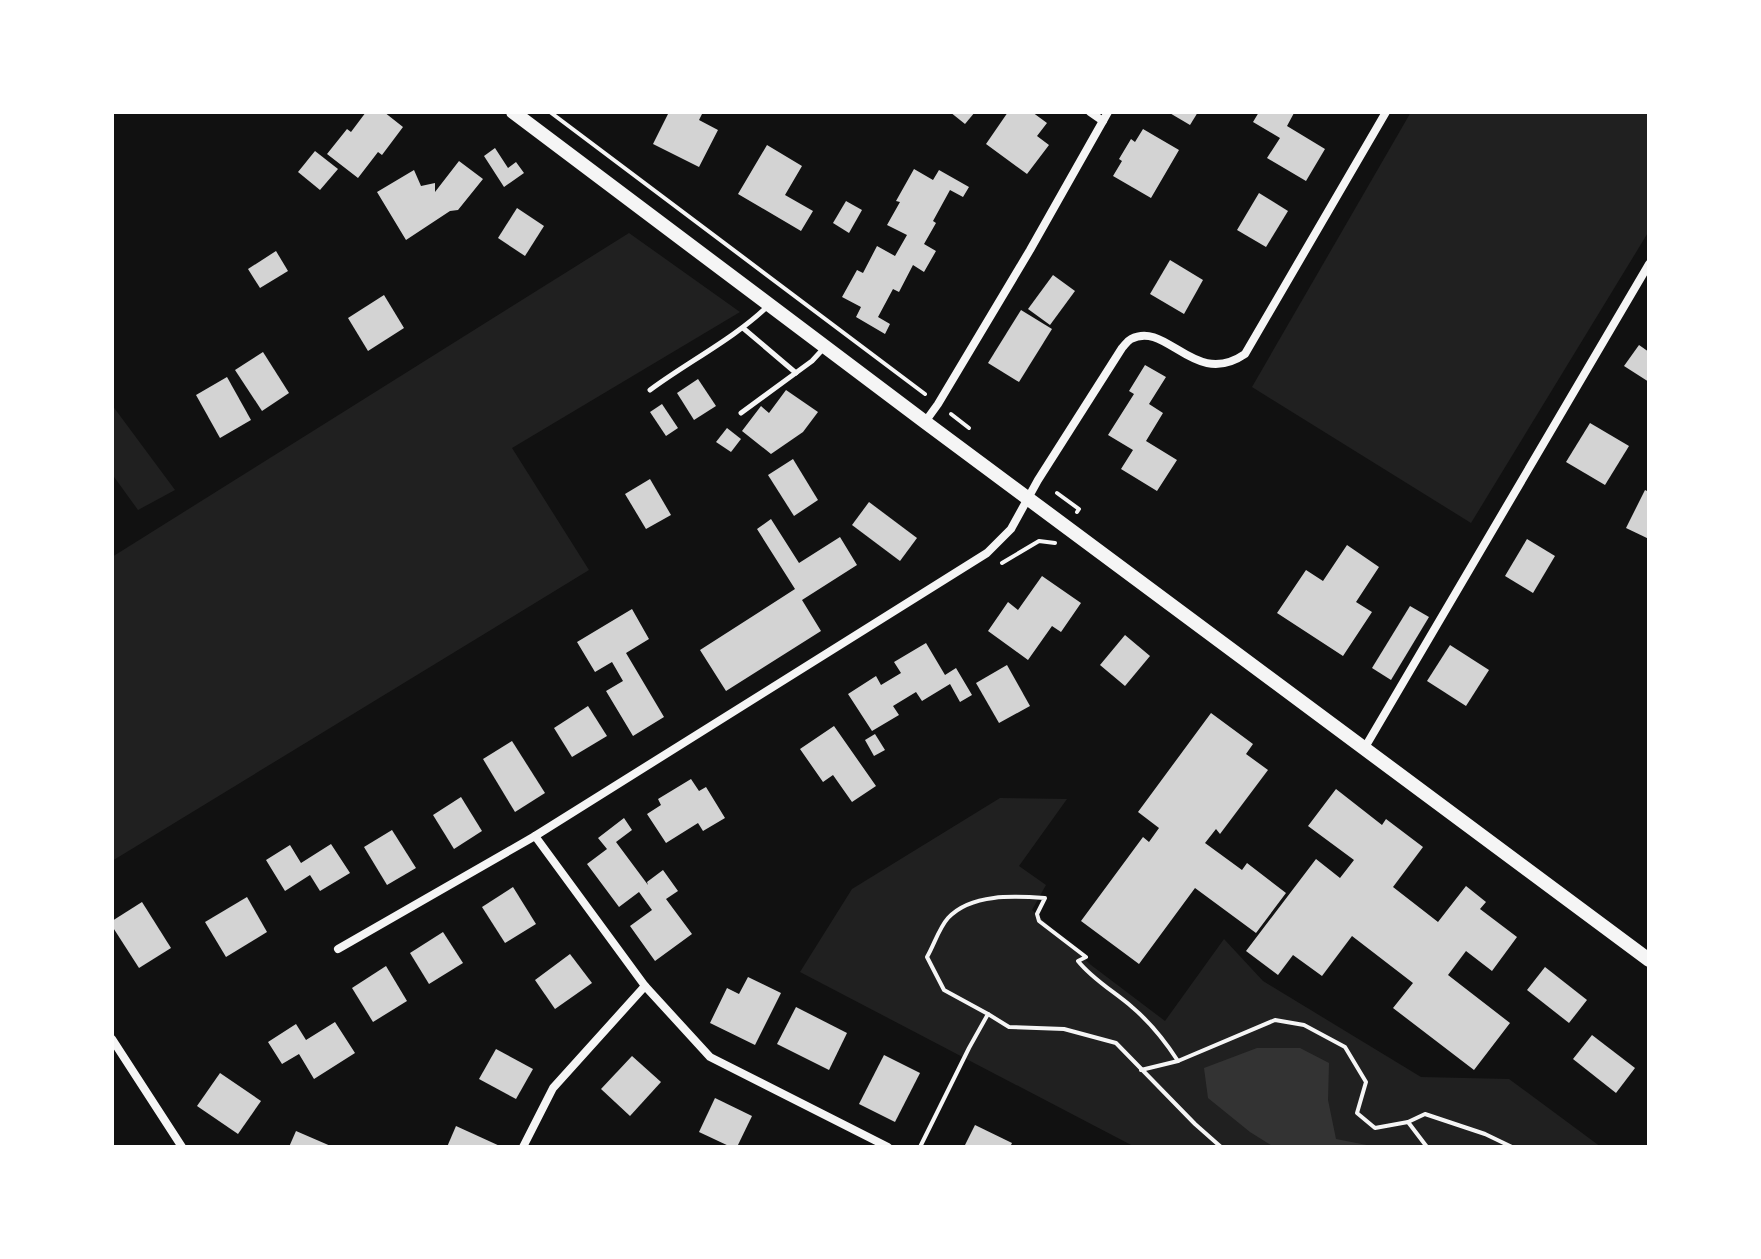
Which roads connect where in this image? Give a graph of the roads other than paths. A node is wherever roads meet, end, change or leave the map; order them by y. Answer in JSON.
{"nodes":[{"id":1,"x":513,"y":112,"type":"edge"},
{"id":2,"x":1090,"y":112,"type":"edge"},
{"id":3,"x":1386,"y":112,"type":"edge"},
{"id":4,"x":1106,"y":116,"type":"edge"},
{"id":5,"x":1649,"y":264,"type":"edge"},
{"id":6,"x":770,"y":305,"type":"junction"},
{"id":7,"x":743,"y":328,"type":"junction"},
{"id":8,"x":825,"y":347,"type":"junction"},
{"id":9,"x":796,"y":373,"type":"junction"},
{"id":10,"x":650,"y":390,"type":"dead end"},
{"id":11,"x":741,"y":413,"type":"dead end"},
{"id":12,"x":925,"y":422,"type":"junction"},
{"id":13,"x":1028,"y":497,"type":"junction"},
{"id":14,"x":1364,"y":749,"type":"junction"},
{"id":15,"x":535,"y":836,"type":"junction"},
{"id":16,"x":338,"y":949,"type":"dead end"},
{"id":17,"x":1649,"y":960,"type":"edge"},
{"id":18,"x":645,"y":986,"type":"junction"},
{"id":19,"x":112,"y":1039,"type":"edge"},
{"id":20,"x":182,"y":1147,"type":"edge"},
{"id":21,"x":523,"y":1147,"type":"edge"},
{"id":22,"x":888,"y":1147,"type":"edge"}],
"edges":[{"from":1,"to":6,"type":"main road"},
{"from":2,"to":4,"type":"street"},
{"from":3,"to":13,"type":"street"},
{"from":4,"to":12,"type":"street"},
{"from":5,"to":14,"type":"street"},
{"from":6,"to":7,"type":"lane"},
{"from":6,"to":8,"type":"main road"},
{"from":7,"to":9,"type":"lane"},
{"from":7,"to":10,"type":"lane"},
{"from":8,"to":9,"type":"lane"},
{"from":8,"to":12,"type":"main road"},
{"from":9,"to":11,"type":"lane"},
{"from":12,"to":13,"type":"main road"},
{"from":13,"to":14,"type":"main road"},
{"from":13,"to":15,"type":"street"},
{"from":14,"to":17,"type":"main road"},
{"from":15,"to":16,"type":"street"},
{"from":15,"to":18,"type":"street"},
{"from":18,"to":21,"type":"street"},
{"from":18,"to":22,"type":"street"},
{"from":19,"to":20,"type":"street"}]}
